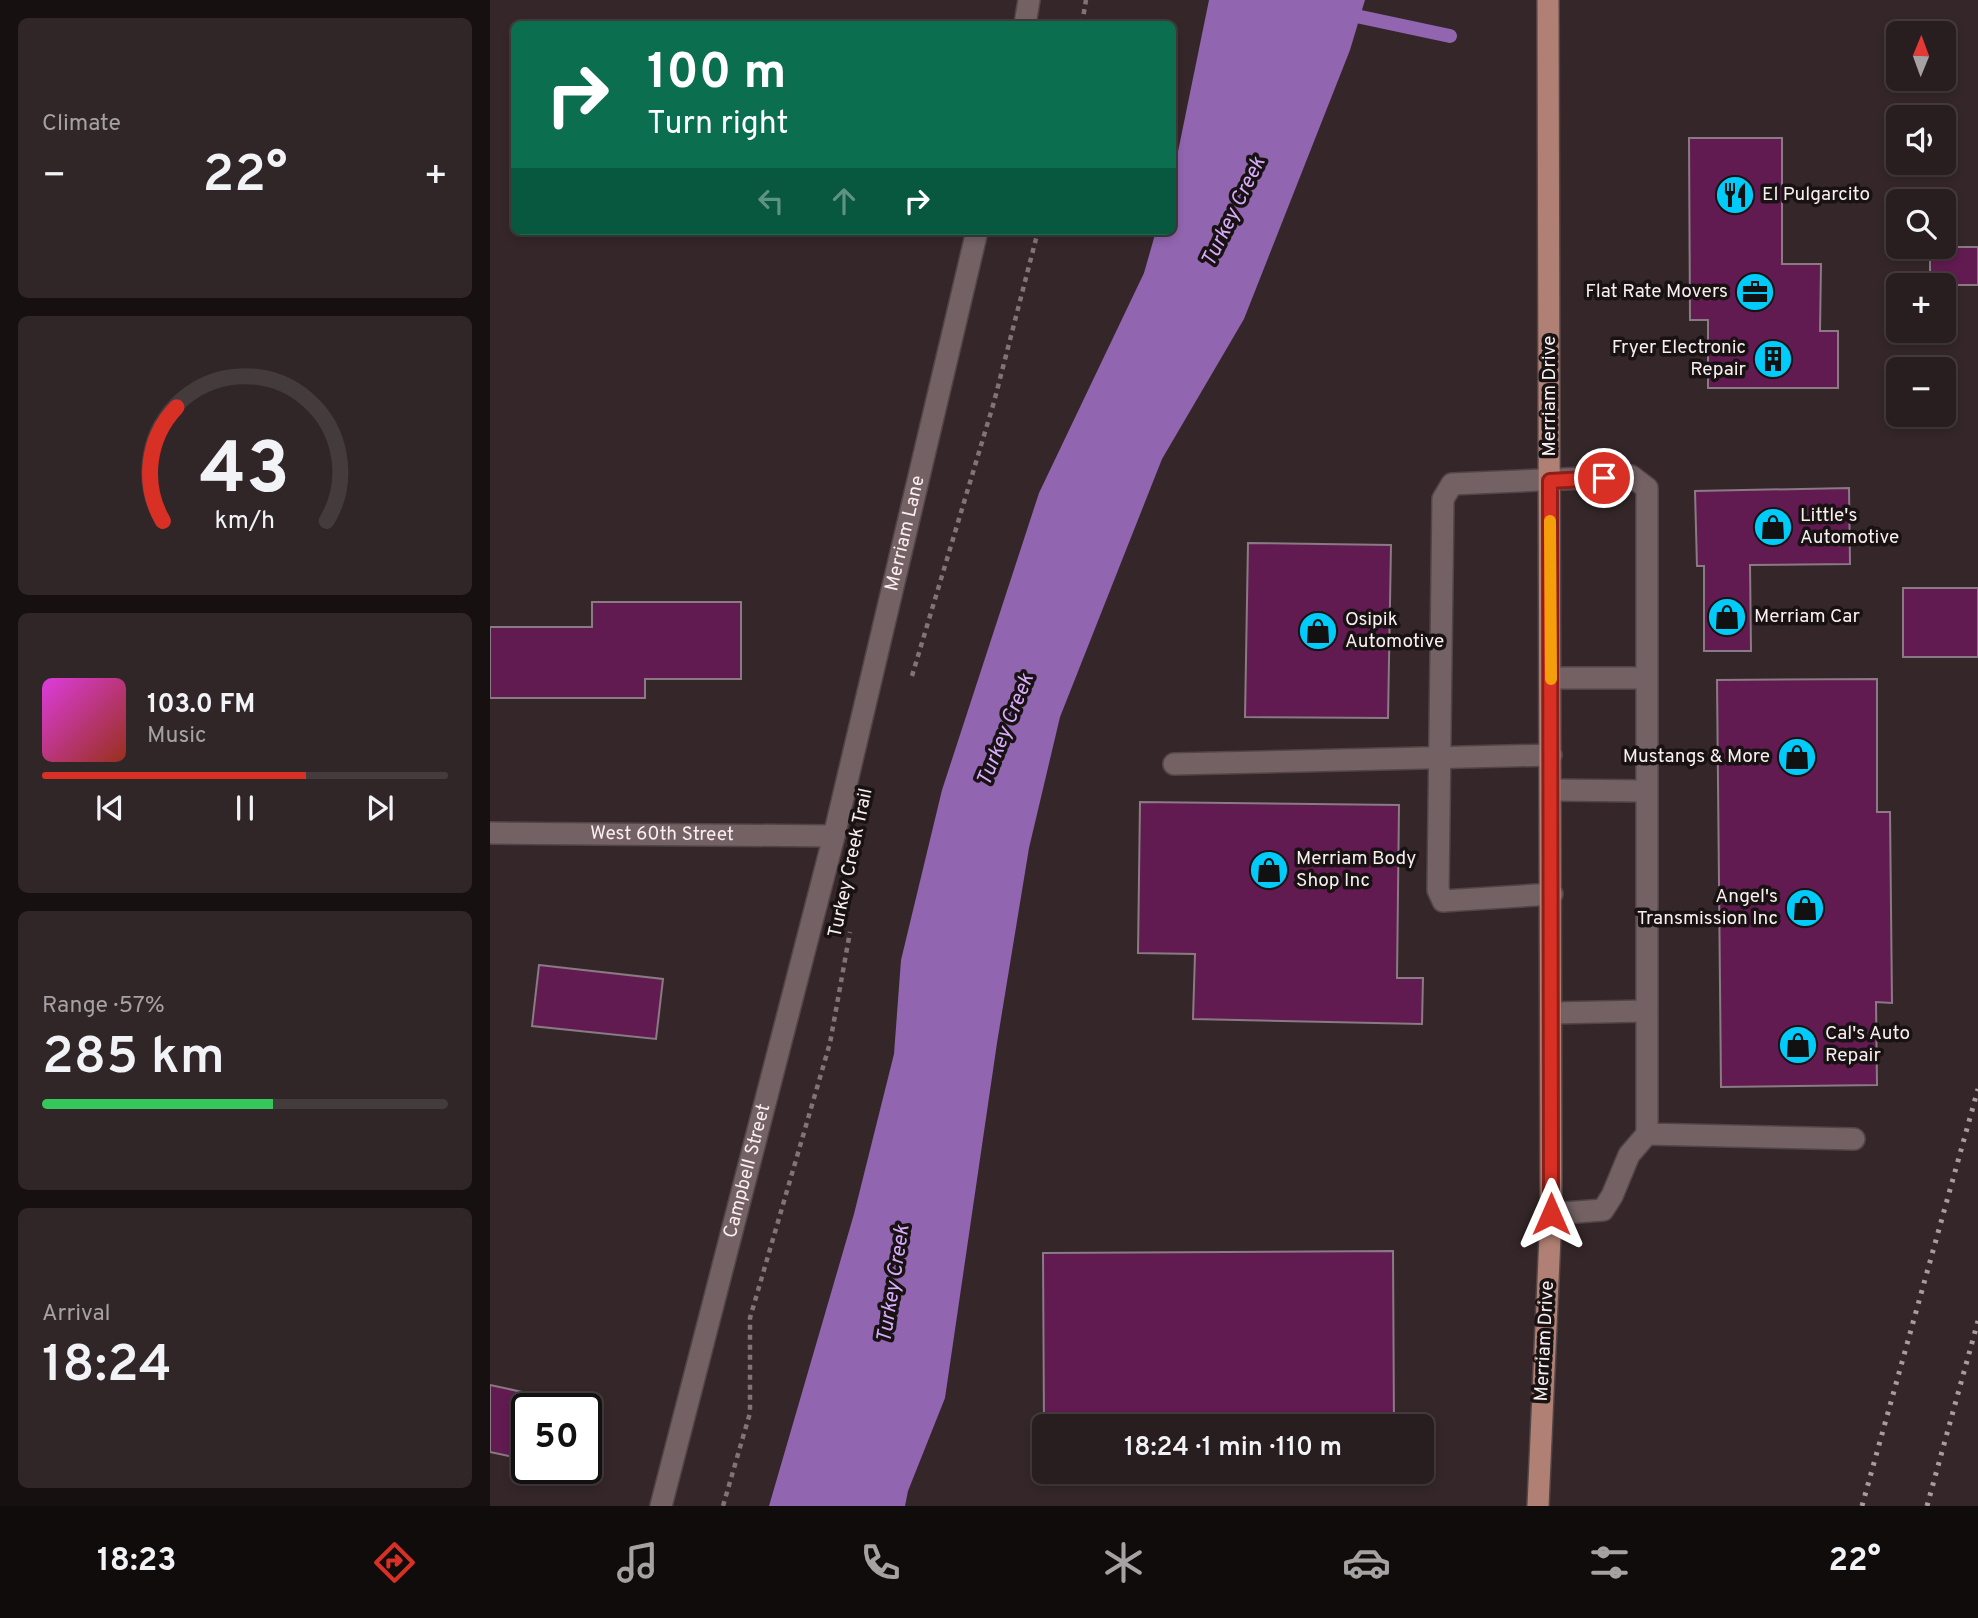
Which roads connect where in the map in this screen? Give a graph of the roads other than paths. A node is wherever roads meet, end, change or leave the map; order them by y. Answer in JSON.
{"nodes":[{"id":1,"x":1029,"y":0,"type":"edge"},
{"id":2,"x":1548,"y":0,"type":"edge"},
{"id":3,"x":1026,"y":21,"type":"edge"},
{"id":4,"x":976,"y":235,"type":"edge"},
{"id":5,"x":1550,"y":481,"type":"junction"},
{"id":6,"x":1550,"y":678,"type":"junction"},
{"id":7,"x":1646,"y":678,"type":"junction"},
{"id":8,"x":1551,"y":755,"type":"junction"},
{"id":9,"x":1440,"y":759,"type":"junction"},
{"id":10,"x":1174,"y":765,"type":"dead end"},
{"id":11,"x":1551,"y":790,"type":"junction"},
{"id":12,"x":1646,"y":791,"type":"junction"},
{"id":13,"x":490,"y":833,"type":"edge"},
{"id":14,"x":834,"y":836,"type":"junction"},
{"id":15,"x":1552,"y":894,"type":"junction"},
{"id":16,"x":1646,"y":1011,"type":"junction"},
{"id":17,"x":1552,"y":1013,"type":"junction"},
{"id":18,"x":1647,"y":1134,"type":"junction"},
{"id":19,"x":1854,"y":1139,"type":"dead end"},
{"id":20,"x":1551,"y":1214,"type":"junction"},
{"id":21,"x":661,"y":1506,"type":"edge"},
{"id":22,"x":1538,"y":1506,"type":"edge"}],
"edges":[{"from":1,"to":3,"type":"street"},
{"from":2,"to":5,"type":"main road","name":"Merriam Drive"},
{"from":4,"to":14,"type":"street","name":"Merriam Lane"},
{"from":5,"to":6,"type":"main road","name":"Merriam Drive"},
{"from":5,"to":7,"type":"street"},
{"from":5,"to":9,"type":"street"},
{"from":6,"to":7,"type":"street"},
{"from":6,"to":8,"type":"main road","name":"Merriam Drive"},
{"from":7,"to":12,"type":"street"},
{"from":8,"to":9,"type":"street"},
{"from":8,"to":11,"type":"main road","name":"Merriam Drive"},
{"from":9,"to":10,"type":"street"},
{"from":9,"to":15,"type":"street"},
{"from":11,"to":12,"type":"street"},
{"from":11,"to":15,"type":"main road","name":"Merriam Drive"},
{"from":12,"to":16,"type":"street"},
{"from":13,"to":14,"type":"street","name":"West 60th Street"},
{"from":14,"to":21,"type":"street","name":"Campbell Street"},
{"from":15,"to":17,"type":"main road","name":"Merriam Drive"},
{"from":16,"to":17,"type":"street"},
{"from":16,"to":18,"type":"street"},
{"from":17,"to":20,"type":"main road","name":"Merriam Drive"},
{"from":18,"to":19,"type":"street"},
{"from":18,"to":20,"type":"street"},
{"from":20,"to":22,"type":"main road","name":"Merriam Drive"}]}
